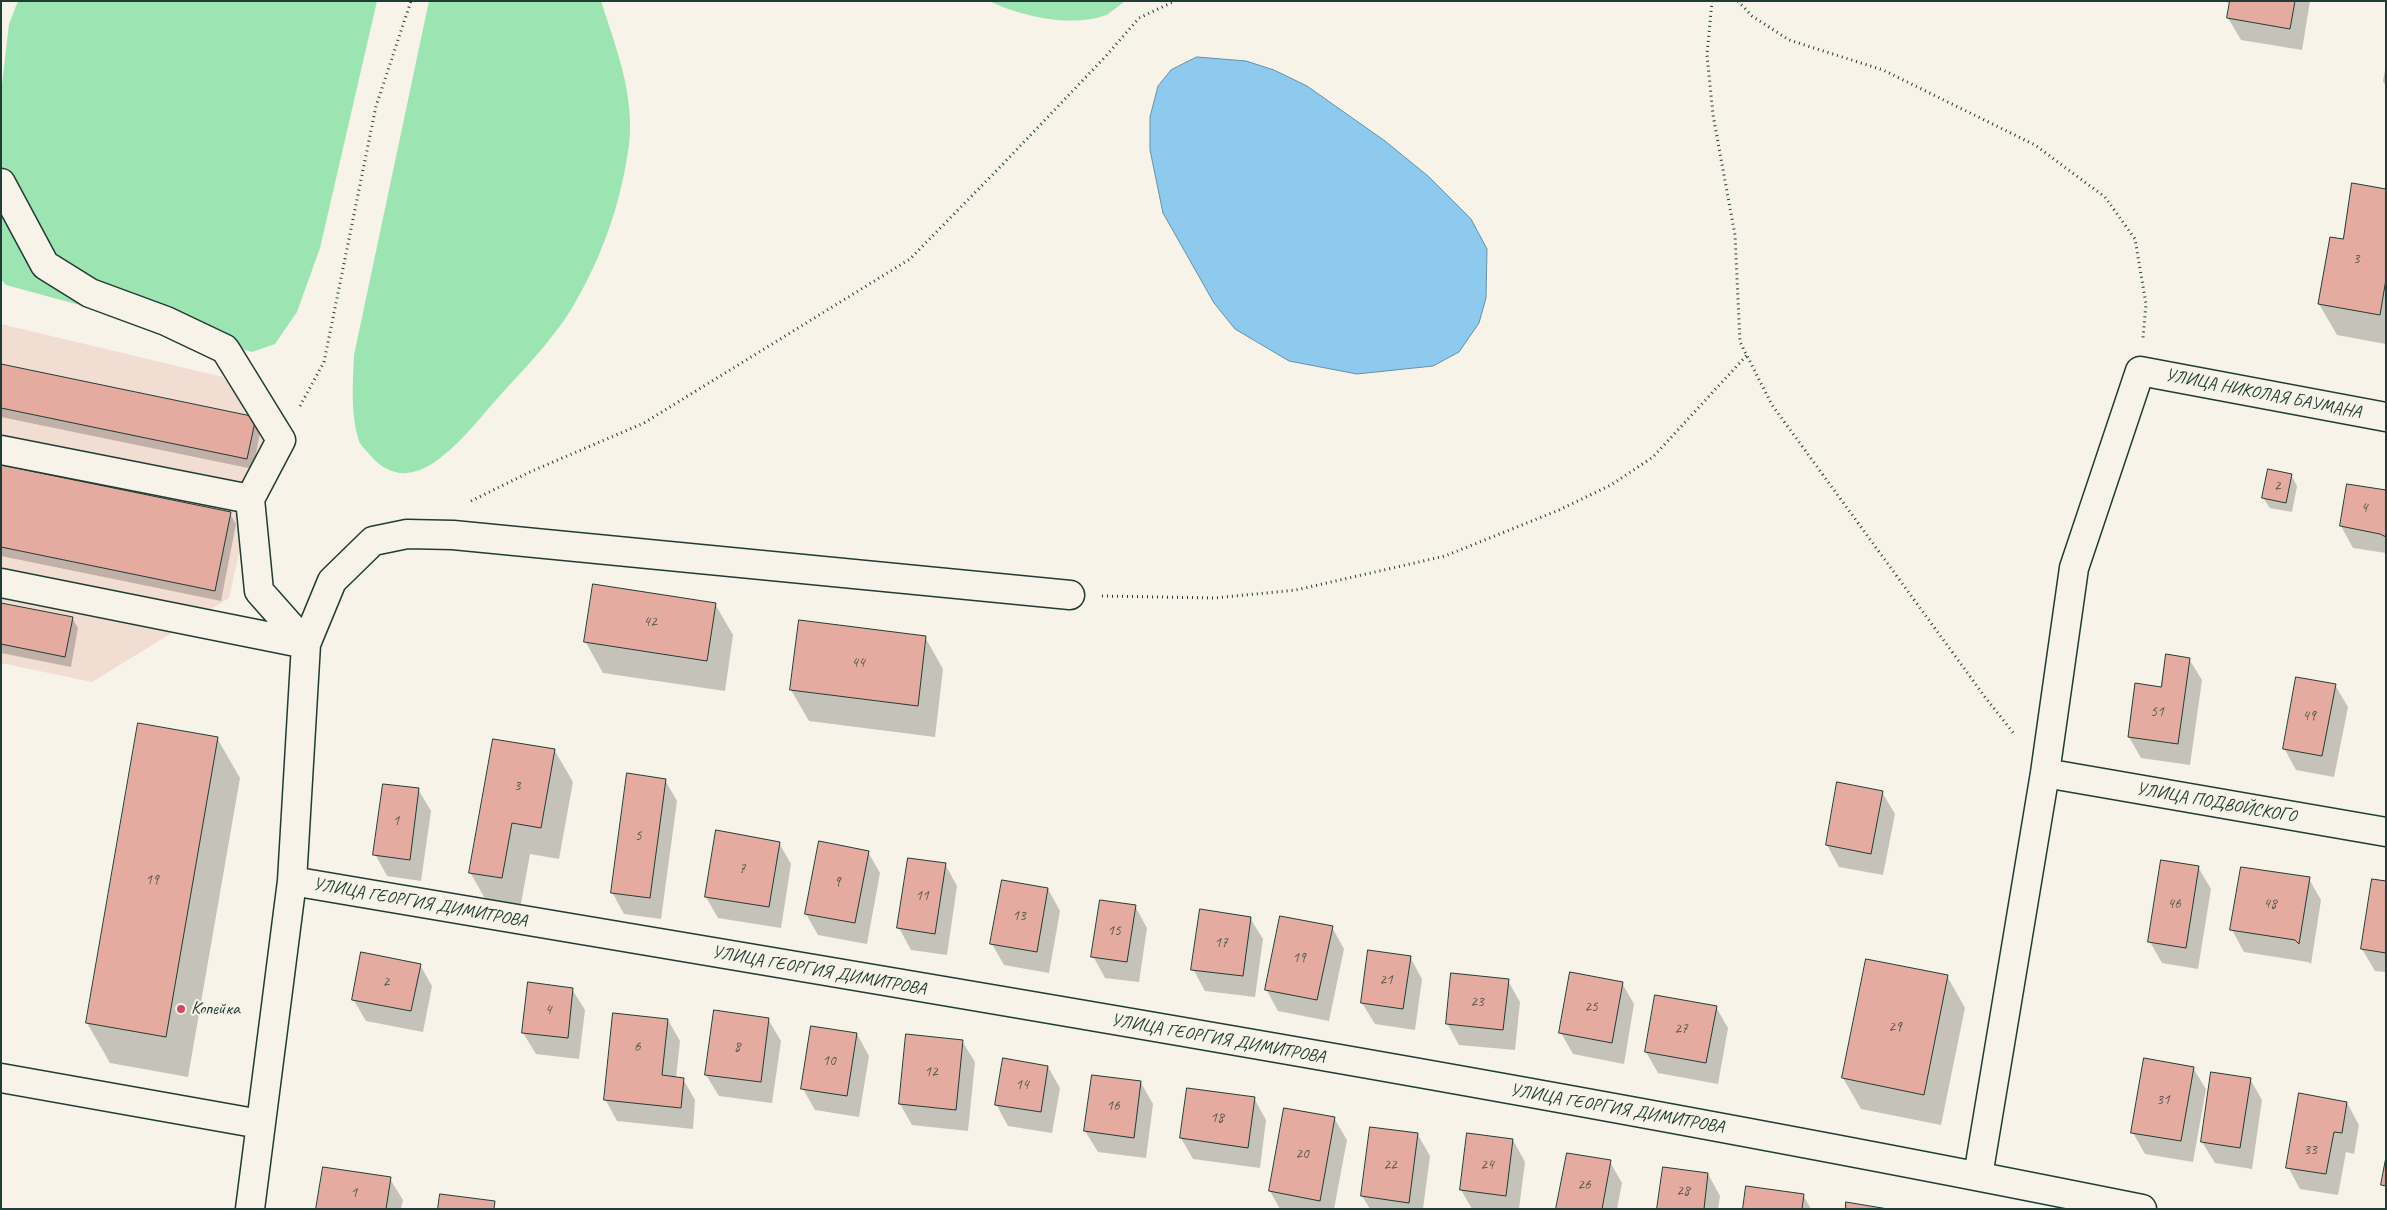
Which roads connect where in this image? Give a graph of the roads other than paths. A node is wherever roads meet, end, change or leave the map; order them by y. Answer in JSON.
{"nodes":[{"id":1,"x":1,"y":183,"type":"edge"},
{"id":2,"x":2386,"y":417,"type":"edge"},
{"id":3,"x":1,"y":450,"type":"edge"},
{"id":4,"x":250,"y":499,"type":"junction"},
{"id":5,"x":1,"y":583,"type":"edge"},
{"id":6,"x":1070,"y":595,"type":"road end"},
{"id":7,"x":306,"y":644,"type":"junction"},
{"id":8,"x":2046,"y":773,"type":"junction"},
{"id":9,"x":2386,"y":832,"type":"edge"},
{"id":10,"x":292,"y":881,"type":"junction"},
{"id":11,"x":1,"y":1078,"type":"edge"},
{"id":12,"x":260,"y":1124,"type":"junction"},
{"id":13,"x":1978,"y":1176,"type":"junction"},
{"id":14,"x":250,"y":1209,"type":"edge"},
{"id":15,"x":2142,"y":1209,"type":"edge"}],
"edges":[{"from":1,"to":4,"type":"street"},
{"from":2,"to":8,"type":"street","name":"УЛИЦА НИКОЛАЯ БАУМАНА"},
{"from":3,"to":4,"type":"street"},
{"from":4,"to":7,"type":"street"},
{"from":5,"to":7,"type":"street"},
{"from":6,"to":7,"type":"street"},
{"from":7,"to":10,"type":"street"},
{"from":8,"to":9,"type":"street","name":"УЛИЦА ПОДВОЙСКОГО"},
{"from":8,"to":13,"type":"street"},
{"from":10,"to":12,"type":"street"},
{"from":10,"to":13,"type":"street","name":"УЛИЦА ГЕОРГИЯ ДИМИТРОВА"},
{"from":11,"to":12,"type":"street"},
{"from":12,"to":14,"type":"street"},
{"from":13,"to":15,"type":"street","name":"УЛИЦА ГЕОРГИЯ ДИМИТРОВА"}]}
